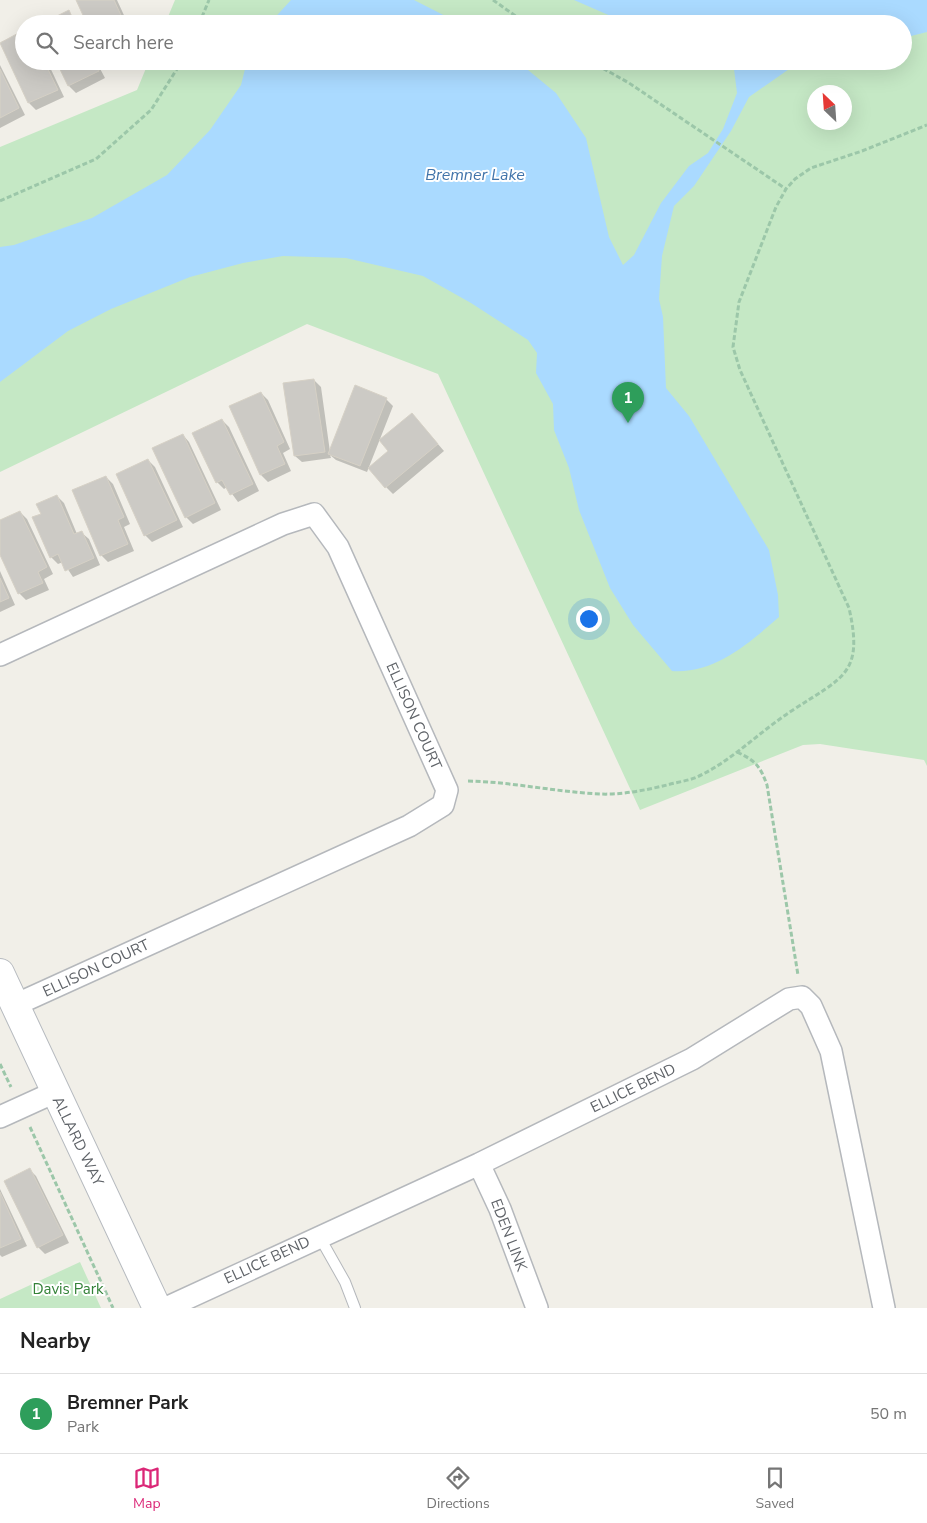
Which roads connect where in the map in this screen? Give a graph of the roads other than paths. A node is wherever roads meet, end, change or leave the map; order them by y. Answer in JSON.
{"nodes":[{"id":1,"x":0,"y":655,"type":"edge"},
{"id":2,"x":0,"y":973,"type":"edge"},
{"id":3,"x":15,"y":1005,"type":"junction"},
{"id":4,"x":55,"y":1092,"type":"junction"},
{"id":5,"x":0,"y":1117,"type":"edge"},
{"id":6,"x":479,"y":1164,"type":"junction"},
{"id":7,"x":319,"y":1236,"type":"junction"},
{"id":8,"x":157,"y":1308,"type":"edge"},
{"id":9,"x":166,"y":1308,"type":"edge"},
{"id":10,"x":355,"y":1308,"type":"edge"},
{"id":11,"x":537,"y":1308,"type":"edge"},
{"id":12,"x":884,"y":1308,"type":"edge"}],
"edges":[{"from":1,"to":3,"type":"street","name":"ELLISON COURT"},
{"from":2,"to":3,"type":"street","name":"ALLARD WAY"},
{"from":3,"to":4,"type":"street","name":"ALLARD WAY"},
{"from":4,"to":5,"type":"street"},
{"from":4,"to":8,"type":"street","name":"ALLARD WAY"},
{"from":6,"to":7,"type":"street","name":"ELLICE BEND"},
{"from":6,"to":11,"type":"street","name":"EDEN LINK"},
{"from":6,"to":12,"type":"street","name":"ELLICE BEND"},
{"from":7,"to":9,"type":"street","name":"ELLICE BEND"},
{"from":7,"to":10,"type":"lane"}]}
